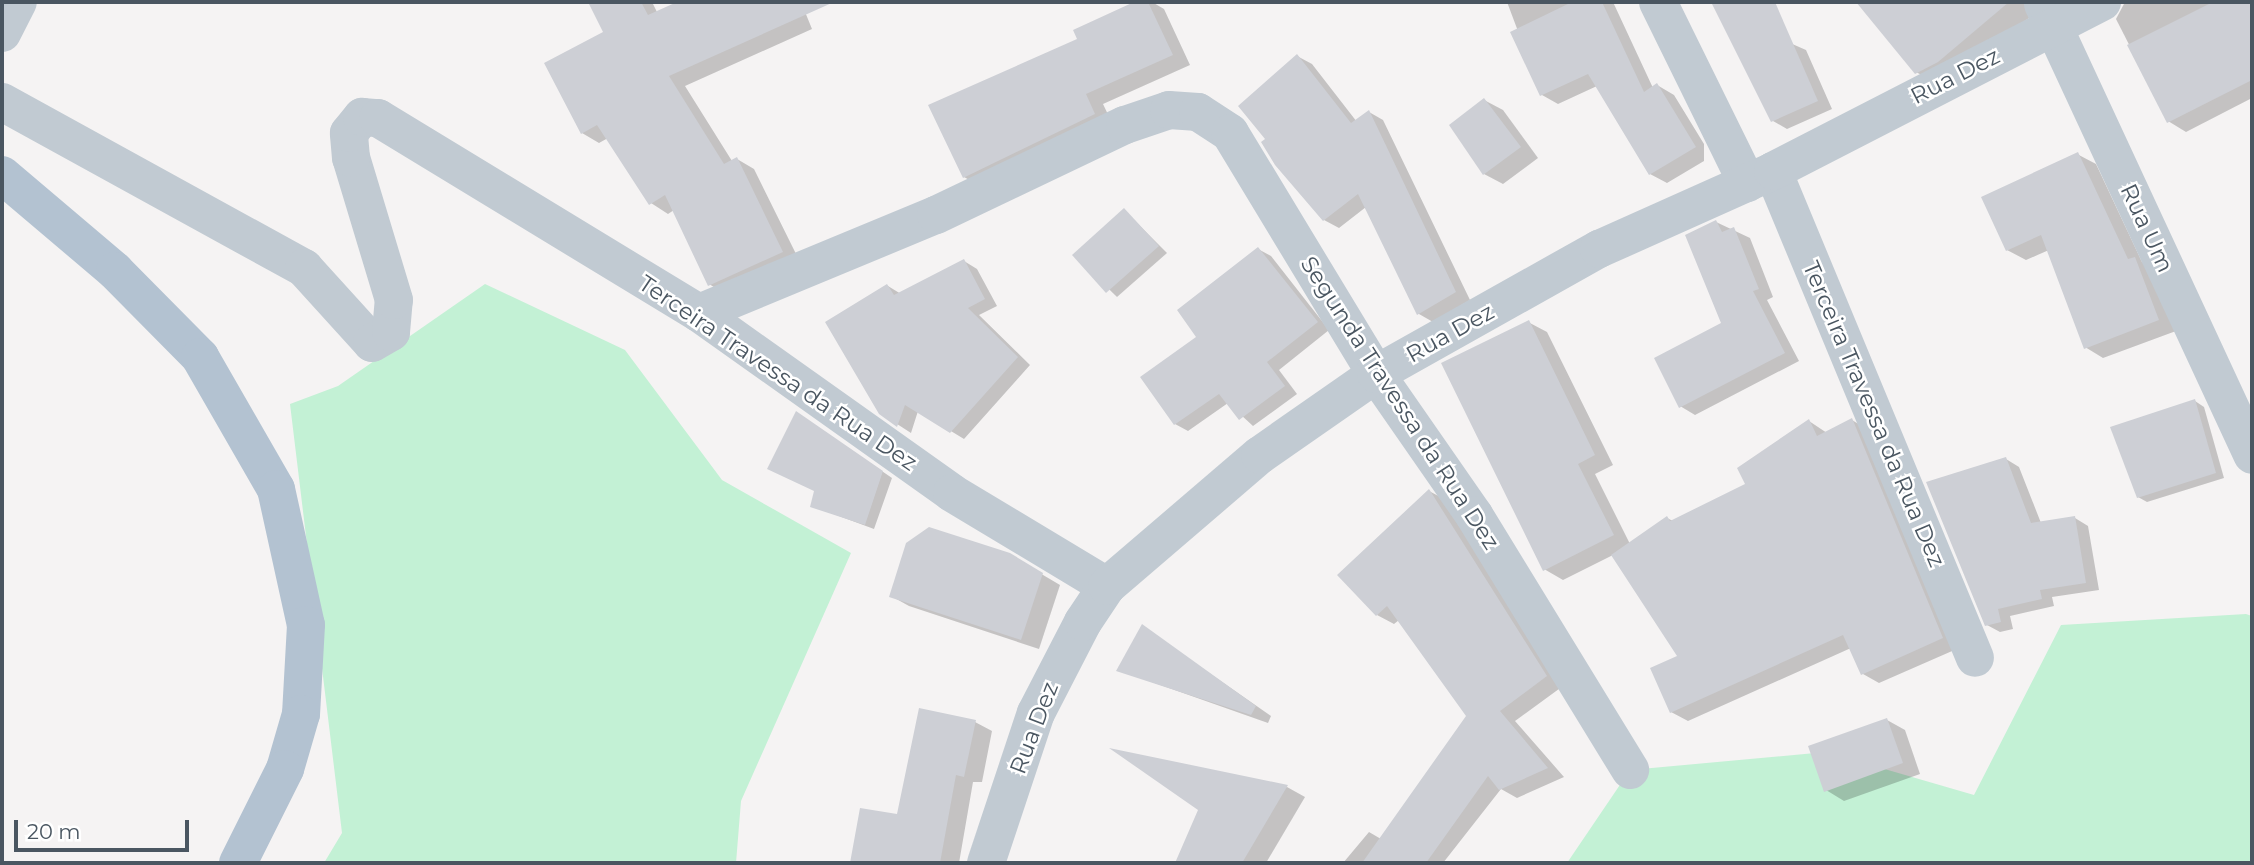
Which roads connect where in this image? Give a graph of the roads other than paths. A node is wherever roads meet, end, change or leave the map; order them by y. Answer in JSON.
{"nodes":[{"id":1,"x":18,"y":2,"type":"edge"},
{"id":2,"x":1658,"y":2,"type":"edge"},
{"id":3,"x":2102,"y":2,"type":"edge"},
{"id":4,"x":2048,"y":13,"type":"edge"},
{"id":5,"x":2,"y":33,"type":"edge"},
{"id":6,"x":2,"y":103,"type":"edge"},
{"id":7,"x":2,"y":175,"type":"edge"},
{"id":8,"x":1760,"y":177,"type":"junction"},
{"id":9,"x":699,"y":313,"type":"junction"},
{"id":10,"x":1376,"y":374,"type":"junction"},
{"id":11,"x":2252,"y":455,"type":"edge"},
{"id":12,"x":1107,"y":586,"type":"junction"},
{"id":13,"x":1975,"y":658,"type":"dead end"},
{"id":14,"x":1630,"y":770,"type":"dead end"},
{"id":15,"x":238,"y":863,"type":"edge"},
{"id":16,"x":986,"y":863,"type":"edge"}],
"edges":[{"from":1,"to":5,"type":"street"},
{"from":2,"to":8,"type":"street","name":"Terceira Travessa da Rua Dez"},
{"from":3,"to":4,"type":"street","name":"Rua Dez"},
{"from":4,"to":8,"type":"street","name":"Rua Dez"},
{"from":4,"to":11,"type":"street","name":"Rua Um"},
{"from":6,"to":9,"type":"street","name":"Terceira Travessa da Rua Dez"},
{"from":7,"to":15,"type":"main road"},
{"from":8,"to":10,"type":"street","name":"Rua Dez"},
{"from":8,"to":13,"type":"street","name":"Terceira Travessa da Rua Dez"},
{"from":9,"to":10,"type":"street","name":"Segunda Travessa da Rua Dez"},
{"from":9,"to":12,"type":"street","name":"Terceira Travessa da Rua Dez"},
{"from":10,"to":12,"type":"street","name":"Rua Dez"},
{"from":10,"to":14,"type":"street","name":"Segunda Travessa da Rua Dez"},
{"from":12,"to":16,"type":"street","name":"Rua Dez"}]}
